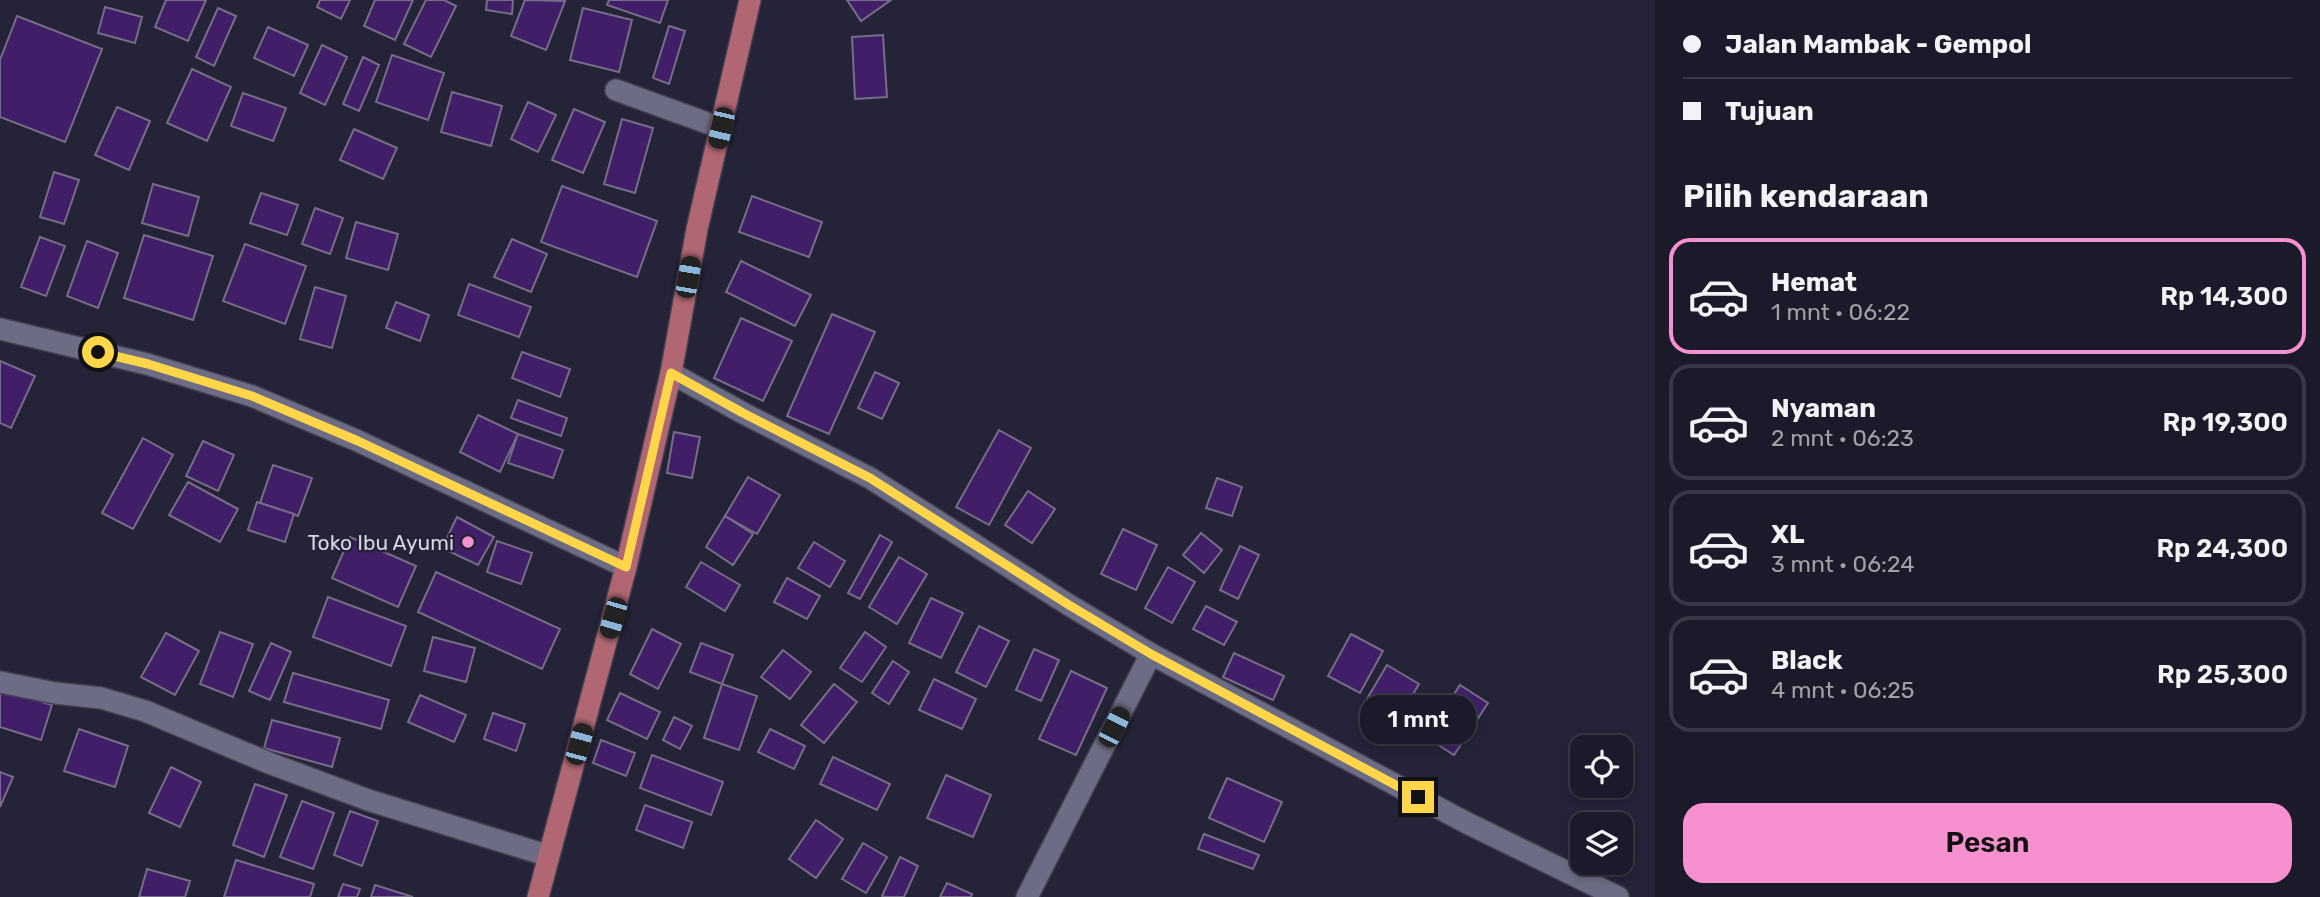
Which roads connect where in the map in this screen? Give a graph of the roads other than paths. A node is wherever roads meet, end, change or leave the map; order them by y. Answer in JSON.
{"nodes":[{"id":1,"x":750,"y":0,"type":"edge"},
{"id":2,"x":616,"y":90,"type":"dead end"},
{"id":3,"x":721,"y":128,"type":"junction"},
{"id":4,"x":0,"y":329,"type":"edge"},
{"id":5,"x":671,"y":373,"type":"junction"},
{"id":6,"x":626,"y":567,"type":"junction"},
{"id":7,"x":1151,"y":654,"type":"junction"},
{"id":8,"x":0,"y":682,"type":"edge"},
{"id":9,"x":549,"y":856,"type":"junction"},
{"id":10,"x":538,"y":897,"type":"edge"},
{"id":11,"x":1027,"y":897,"type":"edge"},
{"id":12,"x":1618,"y":897,"type":"edge"}],
"edges":[{"from":1,"to":3,"type":"main road"},
{"from":2,"to":3,"type":"street"},
{"from":3,"to":5,"type":"main road"},
{"from":4,"to":6,"type":"street"},
{"from":5,"to":6,"type":"main road"},
{"from":5,"to":7,"type":"street"},
{"from":6,"to":9,"type":"main road"},
{"from":7,"to":11,"type":"street"},
{"from":7,"to":12,"type":"street"},
{"from":8,"to":9,"type":"street"},
{"from":9,"to":10,"type":"main road"}]}
